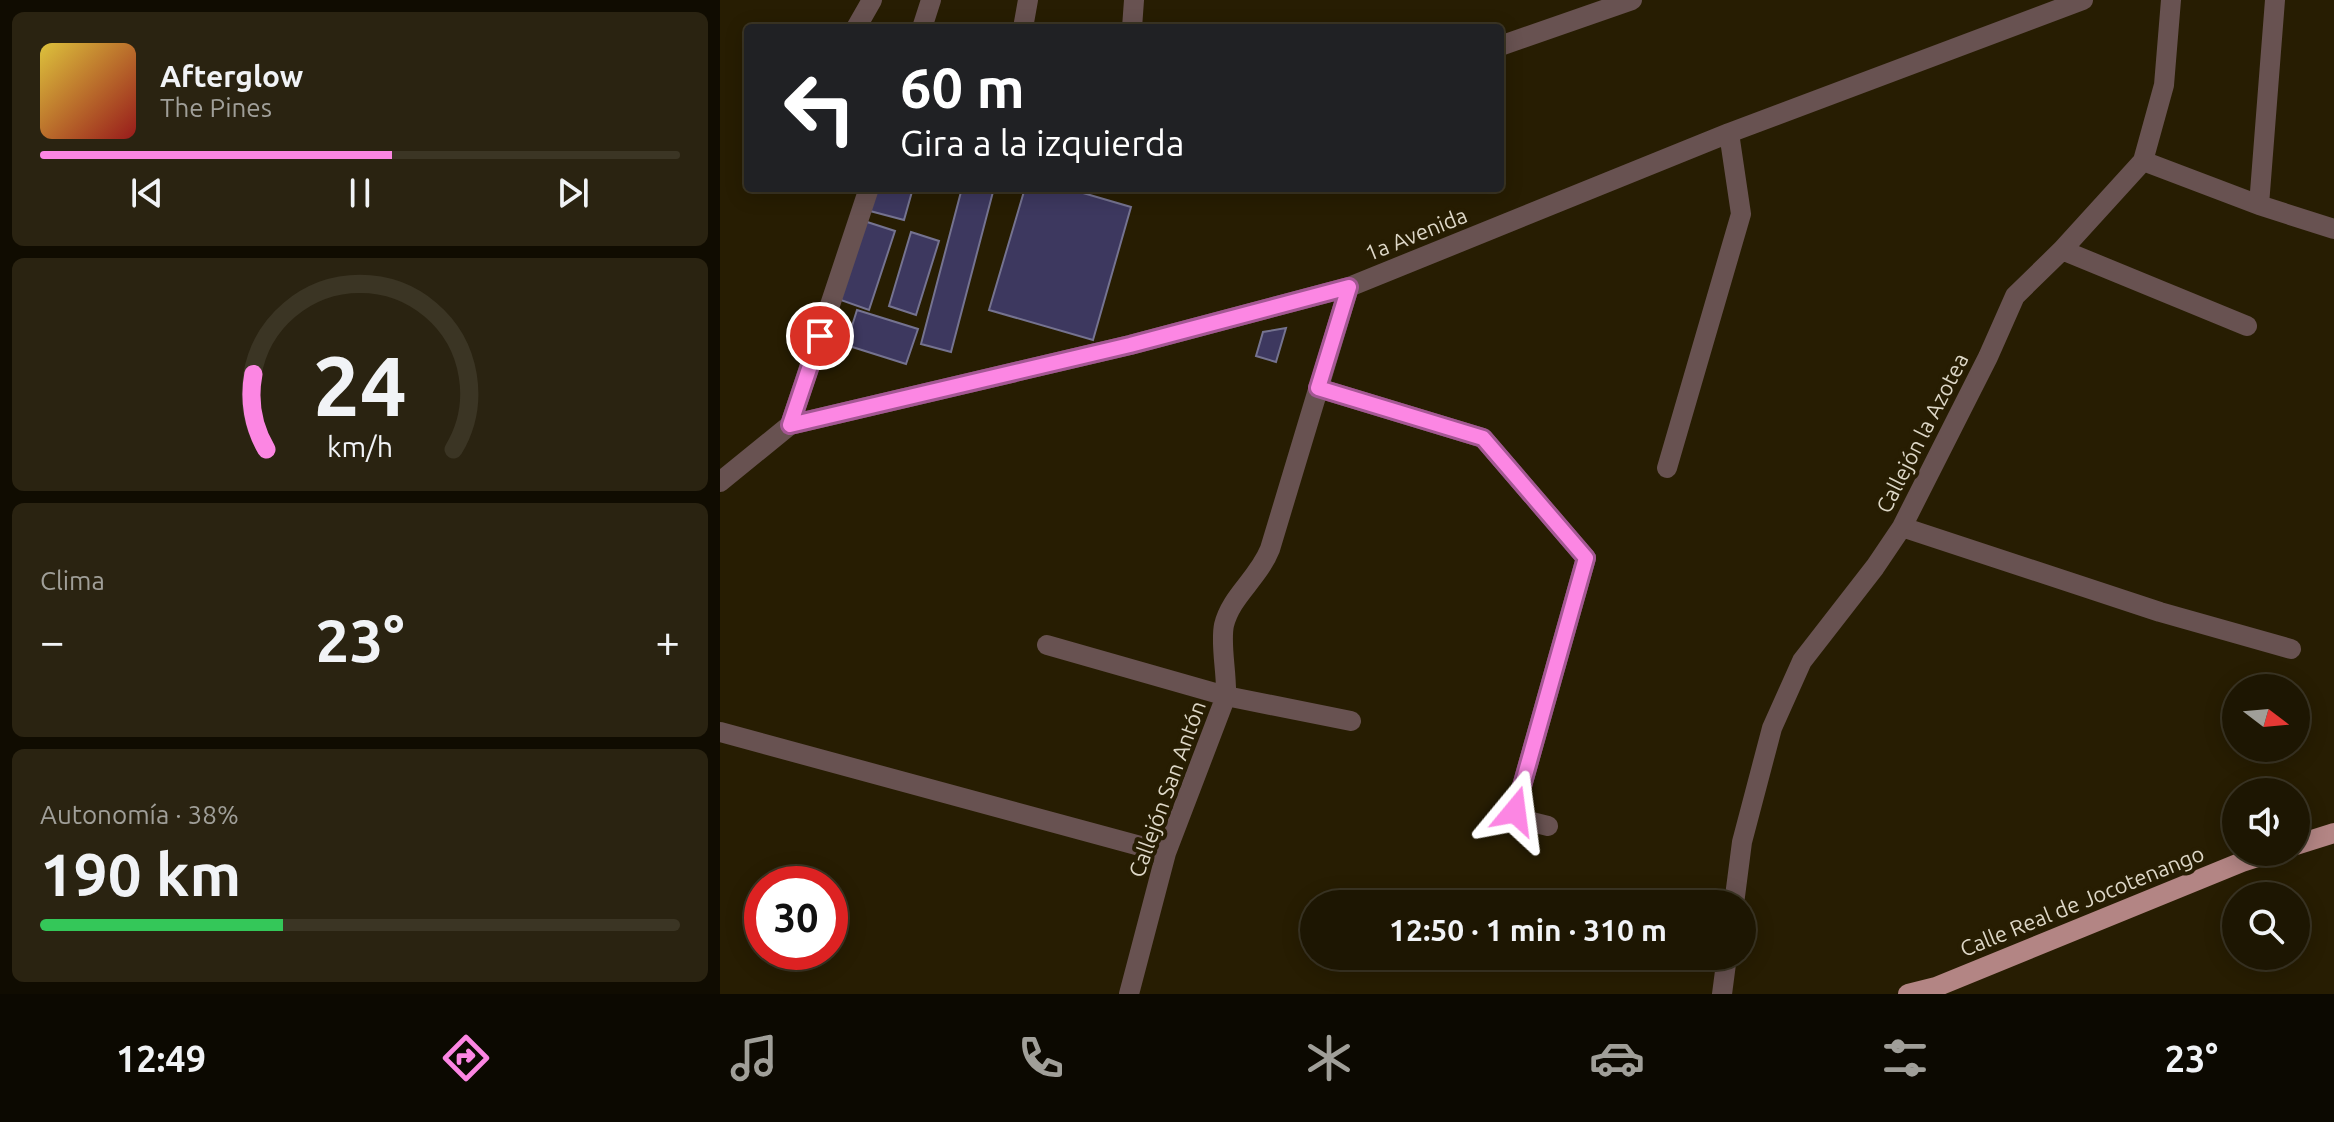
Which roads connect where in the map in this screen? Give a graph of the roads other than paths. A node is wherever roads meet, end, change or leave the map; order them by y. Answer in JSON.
{"nodes":[{"id":1,"x":872,"y":0,"type":"edge"},
{"id":2,"x":931,"y":0,"type":"edge"},
{"id":3,"x":1028,"y":0,"type":"edge"},
{"id":4,"x":1134,"y":0,"type":"edge"},
{"id":5,"x":1632,"y":0,"type":"edge"},
{"id":6,"x":2083,"y":0,"type":"edge"},
{"id":7,"x":2171,"y":0,"type":"edge"},
{"id":8,"x":2275,"y":0,"type":"edge"},
{"id":9,"x":858,"y":24,"type":"edge"},
{"id":10,"x":923,"y":24,"type":"edge"},
{"id":11,"x":1024,"y":24,"type":"edge"},
{"id":12,"x":1132,"y":24,"type":"edge"},
{"id":13,"x":1504,"y":45,"type":"edge"},
{"id":14,"x":1729,"y":133,"type":"junction"},
{"id":15,"x":2143,"y":161,"type":"junction"},
{"id":16,"x":868,"y":192,"type":"edge"},
{"id":17,"x":2259,"y":205,"type":"junction"},
{"id":18,"x":2334,"y":229,"type":"edge"},
{"id":19,"x":2062,"y":250,"type":"junction"},
{"id":20,"x":1349,"y":287,"type":"junction"},
{"id":21,"x":2247,"y":326,"type":"dead end"},
{"id":22,"x":1318,"y":388,"type":"junction"},
{"id":23,"x":790,"y":425,"type":"junction"},
{"id":24,"x":1667,"y":468,"type":"dead end"},
{"id":25,"x":720,"y":482,"type":"edge"},
{"id":26,"x":1902,"y":527,"type":"junction"},
{"id":27,"x":1047,"y":645,"type":"dead end"},
{"id":28,"x":2291,"y":649,"type":"dead end"},
{"id":29,"x":1226,"y":696,"type":"junction"},
{"id":30,"x":1351,"y":721,"type":"dead end"},
{"id":31,"x":720,"y":732,"type":"edge"},
{"id":32,"x":1548,"y":826,"type":"dead end"},
{"id":33,"x":2334,"y":833,"type":"edge"},
{"id":34,"x":2310,"y":841,"type":"edge"},
{"id":35,"x":1166,"y":853,"type":"junction"},
{"id":36,"x":2232,"y":866,"type":"edge"},
{"id":37,"x":1736,"y":890,"type":"edge"},
{"id":38,"x":1725,"y":970,"type":"edge"},
{"id":39,"x":1129,"y":994,"type":"edge"},
{"id":40,"x":1722,"y":994,"type":"edge"},
{"id":41,"x":1908,"y":994,"type":"edge"}],
"edges":[{"from":1,"to":9,"type":"street"},
{"from":2,"to":10,"type":"street"},
{"from":3,"to":11,"type":"street"},
{"from":4,"to":12,"type":"street"},
{"from":5,"to":13,"type":"street"},
{"from":6,"to":14,"type":"street","name":"1a Avenida"},
{"from":7,"to":15,"type":"street","name":"Callejón la Azotea"},
{"from":8,"to":17,"type":"street"},
{"from":14,"to":20,"type":"street","name":"1a Avenida"},
{"from":14,"to":24,"type":"street"},
{"from":15,"to":17,"type":"street"},
{"from":15,"to":19,"type":"street","name":"Callejón la Azotea"},
{"from":16,"to":23,"type":"street"},
{"from":17,"to":18,"type":"street"},
{"from":19,"to":21,"type":"street"},
{"from":19,"to":26,"type":"street","name":"Callejón la Azotea"},
{"from":20,"to":22,"type":"street","name":"Callejón San Antón"},
{"from":20,"to":23,"type":"street","name":"1a Avenida"},
{"from":22,"to":29,"type":"street","name":"Callejón San Antón"},
{"from":22,"to":32,"type":"street"},
{"from":23,"to":25,"type":"street"},
{"from":26,"to":28,"type":"street"},
{"from":26,"to":37,"type":"street","name":"Callejón la Azotea"},
{"from":27,"to":29,"type":"street"},
{"from":29,"to":30,"type":"street"},
{"from":29,"to":35,"type":"street","name":"Callejón San Antón"},
{"from":31,"to":35,"type":"street"},
{"from":33,"to":34,"type":"main road"},
{"from":35,"to":39,"type":"street","name":"Callejón San Antón"},
{"from":36,"to":41,"type":"main road","name":"Calle Real de Jocotenango"},
{"from":38,"to":40,"type":"street"}]}
